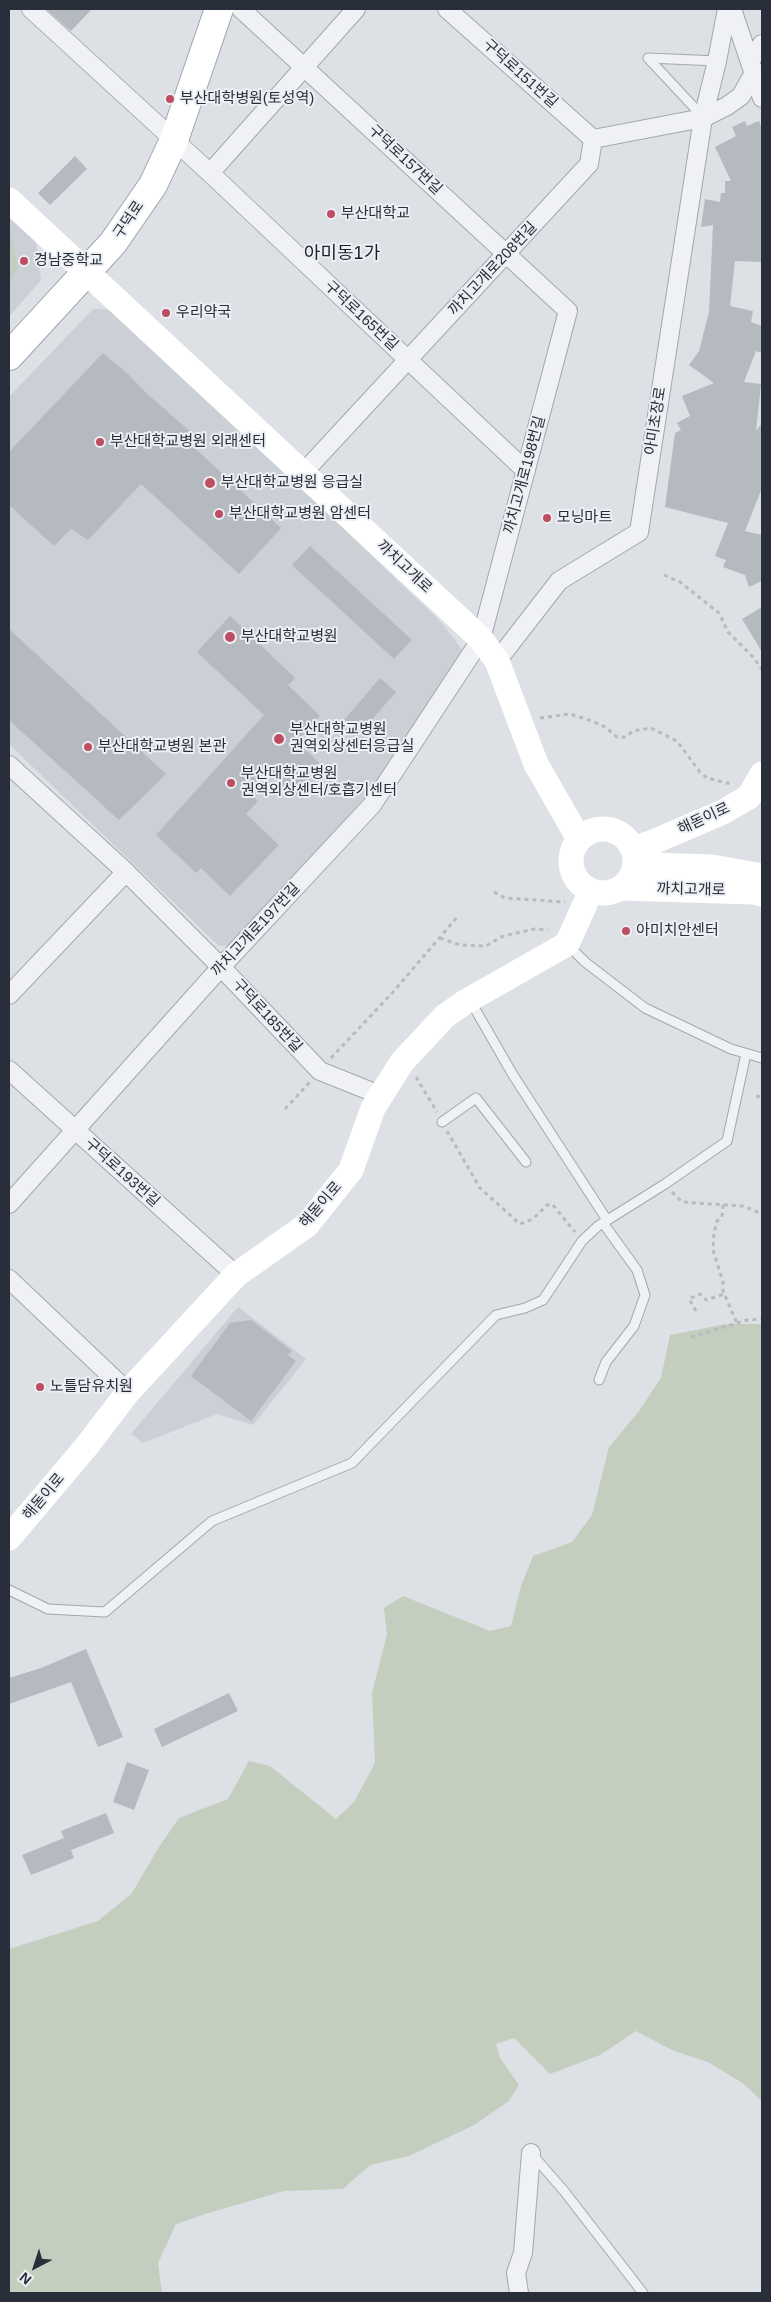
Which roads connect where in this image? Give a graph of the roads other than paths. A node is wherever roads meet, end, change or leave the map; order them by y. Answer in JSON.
{"nodes":[{"id":1,"x":32,"y":9,"type":"edge"},
{"id":2,"x":219,"y":9,"type":"edge"},
{"id":3,"x":241,"y":9,"type":"edge"},
{"id":4,"x":356,"y":9,"type":"edge"},
{"id":5,"x":447,"y":9,"type":"edge"},
{"id":6,"x":726,"y":9,"type":"edge"},
{"id":7,"x":732,"y":9,"type":"edge"},
{"id":8,"x":762,"y":44,"type":"edge"},
{"id":9,"x":717,"y":61,"type":"junction"},
{"id":10,"x":753,"y":66,"type":"junction"},
{"id":11,"x":305,"y":67,"type":"junction"},
{"id":12,"x":762,"y":98,"type":"edge"},
{"id":13,"x":703,"y":118,"type":"junction"},
{"id":14,"x":593,"y":139,"type":"junction"},
{"id":15,"x":174,"y":140,"type":"junction"},
{"id":16,"x":210,"y":173,"type":"junction"},
{"id":17,"x":9,"y":200,"type":"edge"},
{"id":18,"x":507,"y":255,"type":"junction"},
{"id":19,"x":86,"y":272,"type":"junction"},
{"id":20,"x":568,"y":311,"type":"joint"},
{"id":21,"x":9,"y":356,"type":"edge"},
{"id":22,"x":408,"y":360,"type":"junction"},
{"id":23,"x":526,"y":471,"type":"junction"},
{"id":24,"x":303,"y":473,"type":"junction"},
{"id":25,"x":481,"y":639,"type":"junction"},
{"id":26,"x":497,"y":661,"type":"junction"},
{"id":27,"x":12,"y":774,"type":"edge"},
{"id":28,"x":762,"y":774,"type":"edge"},
{"id":29,"x":670,"y":835,"type":"junction"},
{"id":30,"x":579,"y":839,"type":"junction"},
{"id":31,"x":634,"y":855,"type":"junction"},
{"id":32,"x":689,"y":867,"type":"junction"},
{"id":33,"x":126,"y":872,"type":"junction"},
{"id":34,"x":762,"y":876,"type":"edge"},
{"id":35,"x":620,"y":888,"type":"junction"},
{"id":36,"x":762,"y":894,"type":"edge"},
{"id":37,"x":586,"y":899,"type":"junction"},
{"id":38,"x":569,"y":940,"type":"junction"},
{"id":39,"x":221,"y":967,"type":"junction"},
{"id":40,"x":9,"y":995,"type":"edge"},
{"id":41,"x":470,"y":999,"type":"junction"},
{"id":42,"x":746,"y":1054,"type":"junction"},
{"id":43,"x":762,"y":1058,"type":"edge"},
{"id":44,"x":9,"y":1070,"type":"edge"},
{"id":45,"x":380,"y":1095,"type":"junction"},
{"id":46,"x":442,"y":1122,"type":"road end"},
{"id":47,"x":75,"y":1130,"type":"junction"},
{"id":48,"x":526,"y":1162,"type":"dead end"},
{"id":49,"x":9,"y":1204,"type":"edge"},
{"id":50,"x":605,"y":1222,"type":"junction"},
{"id":51,"x":236,"y":1275,"type":"junction"},
{"id":52,"x":9,"y":1279,"type":"edge"},
{"id":53,"x":599,"y":1380,"type":"dead end"},
{"id":54,"x":128,"y":1392,"type":"junction"},
{"id":55,"x":9,"y":1538,"type":"edge"},
{"id":56,"x":9,"y":1590,"type":"edge"},
{"id":57,"x":531,"y":2153,"type":"joint"},
{"id":58,"x":519,"y":2293,"type":"edge"},
{"id":59,"x":643,"y":2293,"type":"edge"}],
"edges":[{"from":1,"to":15,"type":"street"},
{"from":2,"to":15,"type":"main road","name":"구덕로"},
{"from":3,"to":11,"type":"street","name":"구덕로157번길"},
{"from":4,"to":11,"type":"street"},
{"from":5,"to":14,"type":"street","name":"구덕로151번길"},
{"from":6,"to":9,"type":"street","name":"아미초장로"},
{"from":7,"to":10,"type":"street"},
{"from":8,"to":10,"type":"street"},
{"from":9,"to":13,"type":"street","name":"아미초장로"},
{"from":9,"to":13,"type":"lane"},
{"from":10,"to":12,"type":"street"},
{"from":10,"to":13,"type":"street"},
{"from":11,"to":16,"type":"street"},
{"from":11,"to":18,"type":"street","name":"구덕로157번길"},
{"from":13,"to":14,"type":"street"},
{"from":13,"to":26,"type":"street","name":"아미초장로"},
{"from":14,"to":18,"type":"street","name":"까치고개로208번길"},
{"from":15,"to":16,"type":"street","name":"구덕로165번길"},
{"from":15,"to":19,"type":"main road","name":"구덕로"},
{"from":16,"to":22,"type":"street","name":"구덕로165번길"},
{"from":17,"to":19,"type":"main road","name":"까치고개로"},
{"from":18,"to":20,"type":"street","name":"구덕로157번길"},
{"from":18,"to":22,"type":"street","name":"까치고개로208번길"},
{"from":19,"to":21,"type":"main road","name":"구덕로"},
{"from":19,"to":24,"type":"main road","name":"까치고개로"},
{"from":20,"to":23,"type":"street","name":"까치고개로198번길"},
{"from":22,"to":23,"type":"street","name":"구덕로165번길"},
{"from":22,"to":24,"type":"street","name":"까치고개로208번길"},
{"from":23,"to":25,"type":"street","name":"까치고개로198번길"},
{"from":24,"to":25,"type":"main road","name":"까치고개로"},
{"from":25,"to":26,"type":"main road","name":"까치고개로"},
{"from":25,"to":39,"type":"street","name":"까치고개로197번길"},
{"from":26,"to":30,"type":"main road","name":"까치고개로"},
{"from":27,"to":33,"type":"street","name":"구덕로185번길"},
{"from":28,"to":29,"type":"main road","name":"해돋이로"},
{"from":29,"to":31,"type":"main road","name":"해돋이로"},
{"from":29,"to":32,"type":"main road"},
{"from":30,"to":31,"type":"main road"},
{"from":30,"to":37,"type":"main road"},
{"from":31,"to":32,"type":"main road"},
{"from":31,"to":35,"type":"main road"},
{"from":32,"to":34,"type":"main road"},
{"from":33,"to":39,"type":"street","name":"구덕로185번길"},
{"from":33,"to":40,"type":"street"},
{"from":35,"to":36,"type":"main road","name":"까치고개로"},
{"from":35,"to":37,"type":"main road"},
{"from":37,"to":38,"type":"main road"},
{"from":38,"to":41,"type":"main road","name":"해돋이로"},
{"from":38,"to":42,"type":"lane"},
{"from":39,"to":45,"type":"street","name":"구덕로185번길"},
{"from":39,"to":47,"type":"street","name":"까치고개로197번길"},
{"from":41,"to":45,"type":"main road","name":"해돋이로"},
{"from":41,"to":50,"type":"lane"},
{"from":42,"to":43,"type":"lane"},
{"from":42,"to":50,"type":"lane"},
{"from":44,"to":47,"type":"street","name":"구덕로193번길"},
{"from":45,"to":51,"type":"main road","name":"해돋이로"},
{"from":46,"to":48,"type":"lane"},
{"from":47,"to":49,"type":"street","name":"까치고개로197번길"},
{"from":47,"to":51,"type":"street","name":"구덕로193번길"},
{"from":50,"to":53,"type":"lane"},
{"from":50,"to":56,"type":"lane"},
{"from":51,"to":54,"type":"main road","name":"해돋이로"},
{"from":52,"to":54,"type":"street"},
{"from":54,"to":55,"type":"main road","name":"해돋이로"},
{"from":57,"to":58,"type":"street"},
{"from":57,"to":59,"type":"lane"}]}
